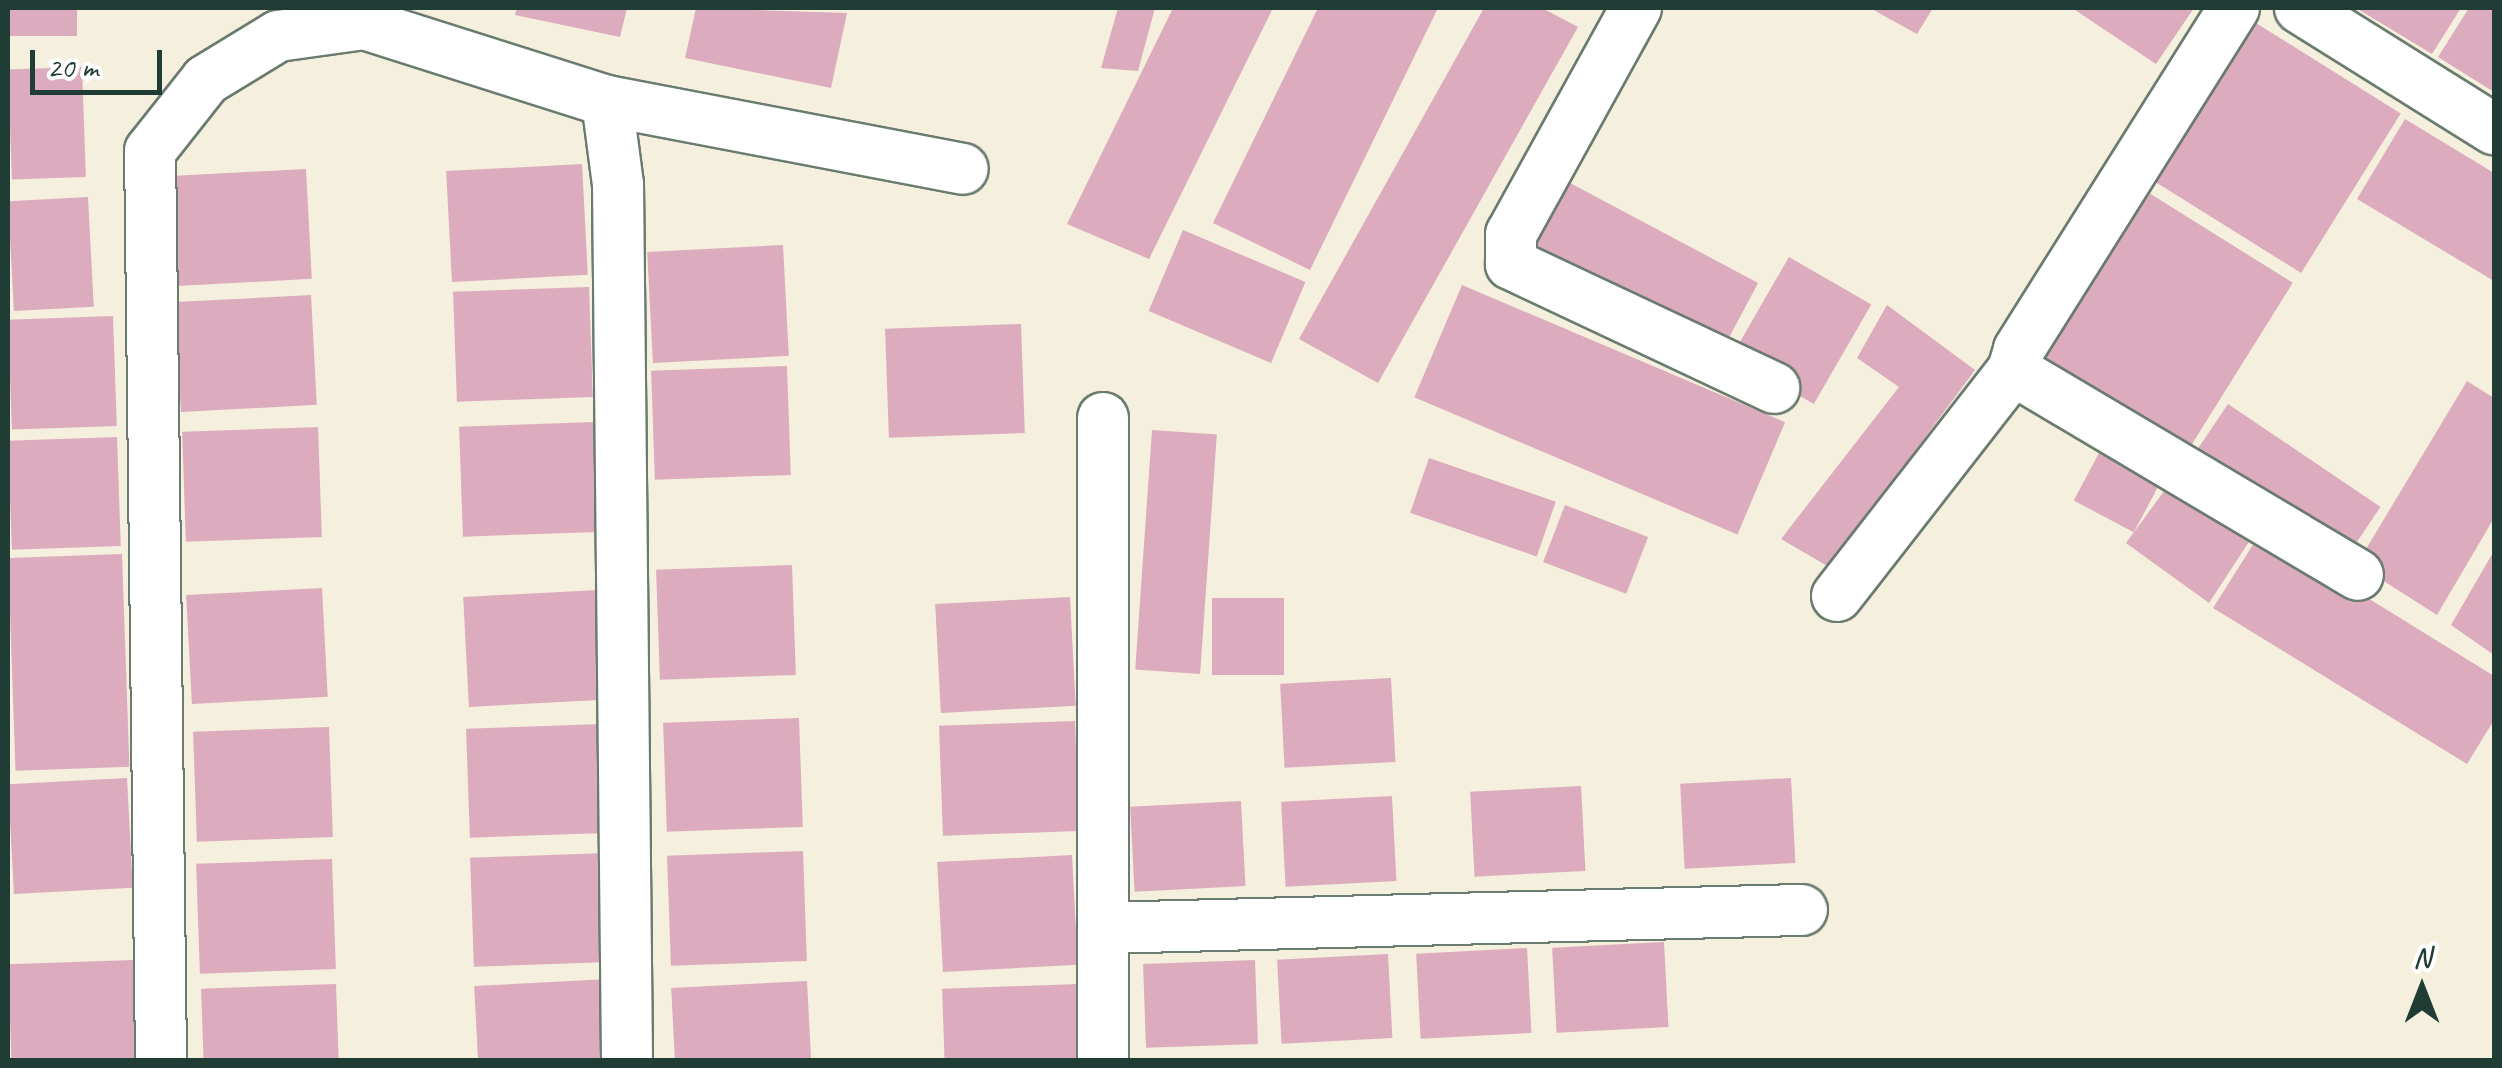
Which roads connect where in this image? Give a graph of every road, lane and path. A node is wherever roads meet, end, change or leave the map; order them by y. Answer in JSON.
{"nodes":[{"id":1,"x":1636,"y":8,"type":"edge"},
{"id":2,"x":2234,"y":8,"type":"edge"},
{"id":3,"x":2300,"y":8,"type":"edge"},
{"id":4,"x":366,"y":16,"type":"edge"},
{"id":5,"x":607,"y":101,"type":"junction"},
{"id":6,"x":2494,"y":129,"type":"edge"},
{"id":7,"x":963,"y":170,"type":"dead end"},
{"id":8,"x":2013,"y":370,"type":"junction"},
{"id":9,"x":1774,"y":388,"type":"dead end"},
{"id":10,"x":1102,"y":418,"type":"dead end"},
{"id":11,"x":2358,"y":575,"type":"dead end"},
{"id":12,"x":1836,"y":596,"type":"dead end"},
{"id":13,"x":1802,"y":910,"type":"dead end"},
{"id":14,"x":1102,"y":928,"type":"junction"},
{"id":15,"x":161,"y":1060,"type":"edge"},
{"id":16,"x":627,"y":1060,"type":"edge"},
{"id":17,"x":1103,"y":1060,"type":"edge"}],
"edges":[{"from":1,"to":9,"type":"street"},
{"from":2,"to":8,"type":"street"},
{"from":3,"to":6,"type":"street"},
{"from":4,"to":5,"type":"street"},
{"from":4,"to":15,"type":"street"},
{"from":5,"to":7,"type":"street"},
{"from":5,"to":16,"type":"street"},
{"from":8,"to":11,"type":"street"},
{"from":8,"to":12,"type":"street"},
{"from":10,"to":14,"type":"street"},
{"from":13,"to":14,"type":"street"},
{"from":14,"to":17,"type":"street"}]}
